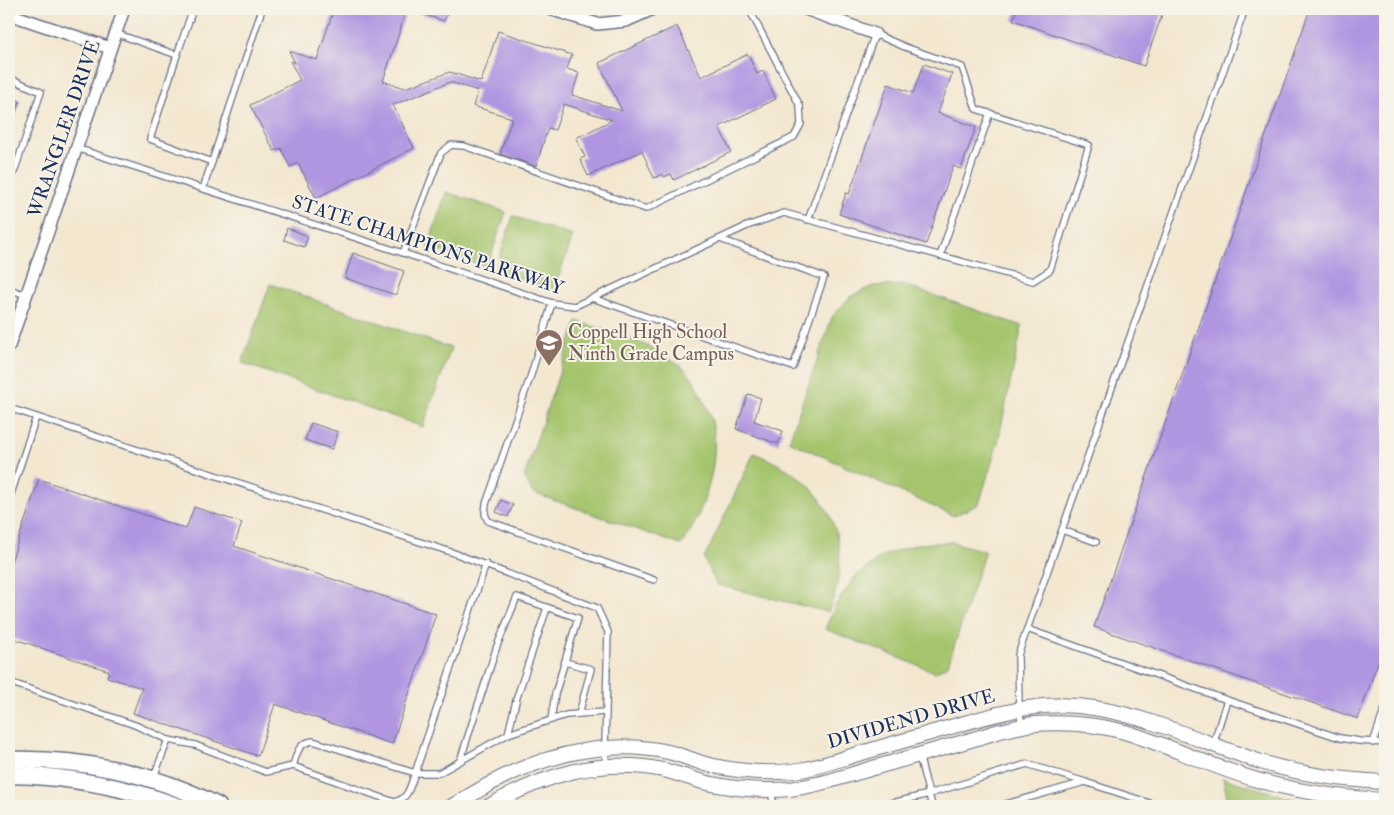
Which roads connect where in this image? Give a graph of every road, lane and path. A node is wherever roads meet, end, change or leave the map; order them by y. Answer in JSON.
{"nodes":[{"id":1,"x":124,"y":9,"type":"edge"},
{"id":2,"x":193,"y":9,"type":"edge"},
{"id":3,"x":262,"y":9,"type":"edge"},
{"id":4,"x":550,"y":9,"type":"edge"},
{"id":5,"x":653,"y":9,"type":"edge"},
{"id":6,"x":749,"y":9,"type":"edge"},
{"id":7,"x":805,"y":9,"type":"edge"},
{"id":8,"x":1245,"y":9,"type":"edge"},
{"id":9,"x":9,"y":14,"type":"edge"},
{"id":10,"x":116,"y":33,"type":"junction"},
{"id":11,"x":875,"y":34,"type":"junction"},
{"id":12,"x":110,"y":48,"type":"junction"},
{"id":13,"x":177,"y":55,"type":"junction"},
{"id":14,"x":9,"y":78,"type":"edge"},
{"id":15,"x":990,"y":113,"type":"junction"},
{"id":16,"x":76,"y":148,"type":"junction"},
{"id":17,"x":212,"y":162,"type":"junction"},
{"id":18,"x":9,"y":187,"type":"edge"},
{"id":19,"x":203,"y":189,"type":"junction"},
{"id":20,"x":808,"y":220,"type":"junction"},
{"id":21,"x":720,"y":239,"type":"junction"},
{"id":22,"x":403,"y":253,"type":"junction"},
{"id":23,"x":937,"y":255,"type":"junction"},
{"id":24,"x":9,"y":289,"type":"edge"},
{"id":25,"x":26,"y":295,"type":"junction"},
{"id":26,"x":592,"y":298,"type":"junction"},
{"id":27,"x":552,"y":304,"type":"junction"},
{"id":28,"x":9,"y":346,"type":"edge"},
{"id":29,"x":9,"y":408,"type":"edge"},
{"id":30,"x":36,"y":417,"type":"junction"},
{"id":31,"x":9,"y":500,"type":"edge"},
{"id":32,"x":1062,"y":530,"type":"junction"},
{"id":33,"x":1096,"y":542,"type":"dead end"},
{"id":34,"x":486,"y":564,"type":"junction"},
{"id":35,"x":654,"y":580,"type":"dead end"},
{"id":36,"x":547,"y":608,"type":"junction"},
{"id":37,"x":1027,"y":629,"type":"junction"},
{"id":38,"x":565,"y":662,"type":"junction"},
{"id":39,"x":9,"y":682,"type":"edge"},
{"id":40,"x":1227,"y":700,"type":"junction"},
{"id":41,"x":1020,"y":708,"type":"junction"},
{"id":42,"x":1385,"y":708,"type":"edge"},
{"id":43,"x":606,"y":712,"type":"junction"},
{"id":44,"x":579,"y":714,"type":"junction"},
{"id":45,"x":551,"y":720,"type":"junction"},
{"id":46,"x":1022,"y":726,"type":"junction"},
{"id":47,"x":508,"y":734,"type":"junction"},
{"id":48,"x":914,"y":738,"type":"junction"},
{"id":49,"x":168,"y":740,"type":"junction"},
{"id":50,"x":1373,"y":743,"type":"junction"},
{"id":51,"x":1385,"y":743,"type":"edge"},
{"id":52,"x":1213,"y":745,"type":"junction"},
{"id":53,"x":605,"y":747,"type":"junction"},
{"id":54,"x":920,"y":755,"type":"junction"},
{"id":55,"x":9,"y":760,"type":"edge"},
{"id":56,"x":460,"y":760,"type":"junction"},
{"id":57,"x":606,"y":765,"type":"junction"},
{"id":58,"x":293,"y":766,"type":"junction"},
{"id":59,"x":415,"y":773,"type":"junction"},
{"id":60,"x":772,"y":773,"type":"junction"},
{"id":61,"x":9,"y":775,"type":"edge"},
{"id":62,"x":1085,"y":782,"type":"junction"},
{"id":63,"x":1385,"y":782,"type":"edge"},
{"id":64,"x":770,"y":790,"type":"junction"},
{"id":65,"x":148,"y":792,"type":"junction"},
{"id":66,"x":929,"y":794,"type":"junction"},
{"id":67,"x":1385,"y":800,"type":"edge"},
{"id":68,"x":177,"y":806,"type":"edge"},
{"id":69,"x":218,"y":806,"type":"edge"},
{"id":70,"x":452,"y":806,"type":"edge"},
{"id":71,"x":490,"y":806,"type":"edge"},
{"id":72,"x":774,"y":806,"type":"edge"},
{"id":73,"x":880,"y":806,"type":"edge"},
{"id":74,"x":932,"y":806,"type":"edge"},
{"id":75,"x":999,"y":806,"type":"edge"},
{"id":76,"x":1158,"y":806,"type":"edge"}],
"edges":[{"from":1,"to":10,"type":"street","name":"WRANGLER DRIVE"},
{"from":2,"to":13,"type":"lane"},
{"from":3,"to":17,"type":"lane"},
{"from":4,"to":5,"type":"street"},
{"from":6,"to":22,"type":"lane"},
{"from":7,"to":11,"type":"street"},
{"from":8,"to":32,"type":"lane"},
{"from":9,"to":12,"type":"street"},
{"from":10,"to":12,"type":"street","name":"WRANGLER DRIVE"},
{"from":10,"to":13,"type":"lane"},
{"from":11,"to":15,"type":"lane"},
{"from":11,"to":20,"type":"lane"},
{"from":12,"to":16,"type":"street","name":"WRANGLER DRIVE"},
{"from":13,"to":17,"type":"lane"},
{"from":14,"to":18,"type":"lane"},
{"from":15,"to":23,"type":"lane"},
{"from":15,"to":23,"type":"lane","name":"STATE CHAMPIONS PARKWAY"},
{"from":16,"to":19,"type":"lane","name":"STATE CHAMPIONS PARKWAY"},
{"from":16,"to":25,"type":"street","name":"WRANGLER DRIVE"},
{"from":17,"to":19,"type":"lane"},
{"from":19,"to":22,"type":"lane","name":"STATE CHAMPIONS PARKWAY"},
{"from":20,"to":21,"type":"lane","name":"STATE CHAMPIONS PARKWAY"},
{"from":20,"to":23,"type":"lane","name":"STATE CHAMPIONS PARKWAY"},
{"from":21,"to":26,"type":"lane","name":"STATE CHAMPIONS PARKWAY"},
{"from":21,"to":26,"type":"lane"},
{"from":22,"to":27,"type":"lane","name":"STATE CHAMPIONS PARKWAY"},
{"from":24,"to":25,"type":"lane"},
{"from":25,"to":28,"type":"street","name":"WRANGLER DRIVE"},
{"from":26,"to":27,"type":"lane","name":"STATE CHAMPIONS PARKWAY"},
{"from":27,"to":35,"type":"lane"},
{"from":29,"to":30,"type":"lane"},
{"from":30,"to":31,"type":"lane"},
{"from":30,"to":34,"type":"lane"},
{"from":32,"to":33,"type":"lane"},
{"from":32,"to":37,"type":"lane"},
{"from":34,"to":43,"type":"lane"},
{"from":34,"to":59,"type":"lane"},
{"from":36,"to":38,"type":"lane"},
{"from":36,"to":47,"type":"lane"},
{"from":36,"to":56,"type":"lane"},
{"from":37,"to":40,"type":"lane"},
{"from":37,"to":41,"type":"lane"},
{"from":38,"to":44,"type":"lane"},
{"from":38,"to":45,"type":"lane"},
{"from":39,"to":49,"type":"lane"},
{"from":40,"to":50,"type":"lane"},
{"from":40,"to":52,"type":"lane"},
{"from":41,"to":46,"type":"lane"},
{"from":41,"to":48,"type":"street","name":"DIVIDEND DRIVE"},
{"from":41,"to":52,"type":"street","name":"DIVIDEND DRIVE"},
{"from":42,"to":50,"type":"lane"},
{"from":43,"to":44,"type":"lane"},
{"from":43,"to":53,"type":"lane"},
{"from":44,"to":45,"type":"lane"},
{"from":45,"to":47,"type":"lane"},
{"from":46,"to":54,"type":"street","name":"DIVIDEND DRIVE"},
{"from":46,"to":67,"type":"street","name":"DIVIDEND DRIVE"},
{"from":47,"to":56,"type":"lane"},
{"from":48,"to":54,"type":"street"},
{"from":48,"to":60,"type":"street","name":"DIVIDEND DRIVE"},
{"from":49,"to":58,"type":"lane"},
{"from":49,"to":65,"type":"lane"},
{"from":50,"to":51,"type":"lane"},
{"from":52,"to":63,"type":"street","name":"DIVIDEND DRIVE"},
{"from":53,"to":57,"type":"lane"},
{"from":53,"to":60,"type":"street","name":"DIVIDEND DRIVE"},
{"from":53,"to":70,"type":"street","name":"DIVIDEND DRIVE"},
{"from":54,"to":64,"type":"street","name":"DIVIDEND DRIVE"},
{"from":54,"to":66,"type":"lane"},
{"from":55,"to":65,"type":"main road"},
{"from":56,"to":59,"type":"lane"},
{"from":57,"to":64,"type":"street","name":"DIVIDEND DRIVE"},
{"from":57,"to":71,"type":"street","name":"DIVIDEND DRIVE"},
{"from":58,"to":59,"type":"lane"},
{"from":58,"to":59,"type":"lane"},
{"from":60,"to":64,"type":"street"},
{"from":61,"to":65,"type":"main road"},
{"from":62,"to":66,"type":"lane"},
{"from":62,"to":75,"type":"lane"},
{"from":62,"to":76,"type":"lane"},
{"from":64,"to":72,"type":"lane"},
{"from":65,"to":68,"type":"main road"},
{"from":65,"to":69,"type":"main road"},
{"from":66,"to":73,"type":"lane"},
{"from":66,"to":74,"type":"lane"}]}
